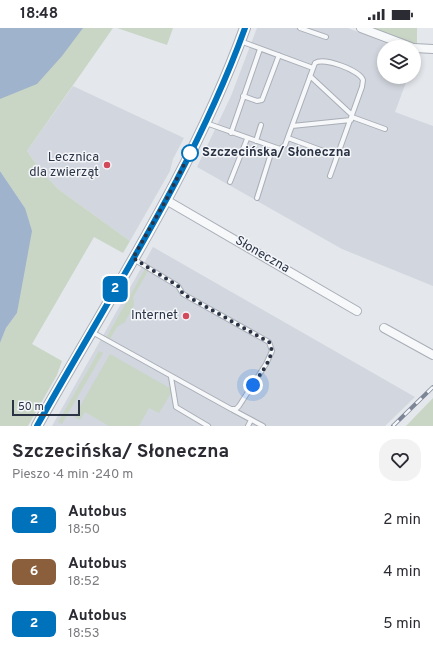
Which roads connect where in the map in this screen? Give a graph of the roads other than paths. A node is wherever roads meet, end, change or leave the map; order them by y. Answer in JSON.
{"nodes":[{"id":1,"x":245,"y":28,"type":"edge"},
{"id":2,"x":300,"y":28,"type":"edge"},
{"id":3,"x":361,"y":28,"type":"edge"},
{"id":4,"x":326,"y":37,"type":"dead end"},
{"id":5,"x":392,"y":40,"type":"edge"},
{"id":6,"x":240,"y":41,"type":"junction"},
{"id":7,"x":421,"y":48,"type":"edge"},
{"id":8,"x":260,"y":49,"type":"junction"},
{"id":9,"x":433,"y":49,"type":"edge"},
{"id":10,"x":279,"y":56,"type":"junction"},
{"id":11,"x":313,"y":68,"type":"junction"},
{"id":12,"x":310,"y":76,"type":"junction"},
{"id":13,"x":244,"y":96,"type":"junction"},
{"id":14,"x":351,"y":117,"type":"junction"},
{"id":15,"x":206,"y":123,"type":"junction"},
{"id":16,"x":261,"y":124,"type":"dead end"},
{"id":17,"x":292,"y":126,"type":"junction"},
{"id":18,"x":385,"y":129,"type":"dead end"},
{"id":19,"x":231,"y":133,"type":"junction"},
{"id":20,"x":288,"y":138,"type":"junction"},
{"id":21,"x":247,"y":139,"type":"junction"},
{"id":22,"x":256,"y":142,"type":"junction"},
{"id":23,"x":273,"y":147,"type":"junction"},
{"id":24,"x":337,"y":156,"type":"junction"},
{"id":25,"x":330,"y":176,"type":"dead end"},
{"id":26,"x":230,"y":182,"type":"dead end"},
{"id":27,"x":257,"y":198,"type":"dead end"},
{"id":28,"x":166,"y":200,"type":"junction"},
{"id":29,"x":133,"y":258,"type":"junction"},
{"id":30,"x":357,"y":311,"type":"dead end"},
{"id":31,"x":384,"y":328,"type":"dead end"},
{"id":32,"x":91,"y":331,"type":"junction"},
{"id":33,"x":433,"y":355,"type":"edge"},
{"id":34,"x":171,"y":377,"type":"junction"},
{"id":35,"x":239,"y":406,"type":"junction"},
{"id":36,"x":229,"y":408,"type":"junction"},
{"id":37,"x":243,"y":416,"type":"junction"},
{"id":38,"x":251,"y":420,"type":"junction"},
{"id":39,"x":37,"y":426,"type":"edge"},
{"id":40,"x":208,"y":426,"type":"edge"},
{"id":41,"x":248,"y":426,"type":"edge"},
{"id":42,"x":263,"y":426,"type":"edge"}],
"edges":[{"from":1,"to":6,"type":"street"},
{"from":2,"to":4,"type":"lane"},
{"from":3,"to":5,"type":"street"},
{"from":6,"to":8,"type":"lane"},
{"from":6,"to":15,"type":"street"},
{"from":7,"to":9,"type":"street"},
{"from":8,"to":10,"type":"lane"},
{"from":8,"to":13,"type":"lane"},
{"from":10,"to":11,"type":"lane"},
{"from":10,"to":13,"type":"lane"},
{"from":11,"to":12,"type":"lane"},
{"from":11,"to":14,"type":"lane"},
{"from":12,"to":14,"type":"lane"},
{"from":12,"to":17,"type":"lane"},
{"from":13,"to":19,"type":"lane"},
{"from":14,"to":17,"type":"lane"},
{"from":14,"to":18,"type":"lane"},
{"from":14,"to":24,"type":"lane"},
{"from":15,"to":19,"type":"lane"},
{"from":15,"to":28,"type":"street"},
{"from":16,"to":22,"type":"lane"},
{"from":17,"to":20,"type":"lane"},
{"from":19,"to":21,"type":"lane"},
{"from":20,"to":23,"type":"lane"},
{"from":20,"to":24,"type":"lane"},
{"from":21,"to":22,"type":"lane"},
{"from":21,"to":26,"type":"lane"},
{"from":22,"to":23,"type":"lane"},
{"from":23,"to":27,"type":"lane"},
{"from":24,"to":25,"type":"lane"},
{"from":28,"to":29,"type":"street"},
{"from":28,"to":30,"type":"street","name":"Słoneczna"},
{"from":29,"to":32,"type":"street"},
{"from":29,"to":35,"type":"lane"},
{"from":31,"to":33,"type":"street"},
{"from":32,"to":34,"type":"lane"},
{"from":32,"to":39,"type":"street"},
{"from":34,"to":36,"type":"lane"},
{"from":34,"to":40,"type":"lane"},
{"from":35,"to":36,"type":"lane"},
{"from":35,"to":37,"type":"lane"},
{"from":36,"to":37,"type":"lane"},
{"from":37,"to":38,"type":"lane"},
{"from":38,"to":41,"type":"lane"},
{"from":38,"to":42,"type":"lane"}]}
